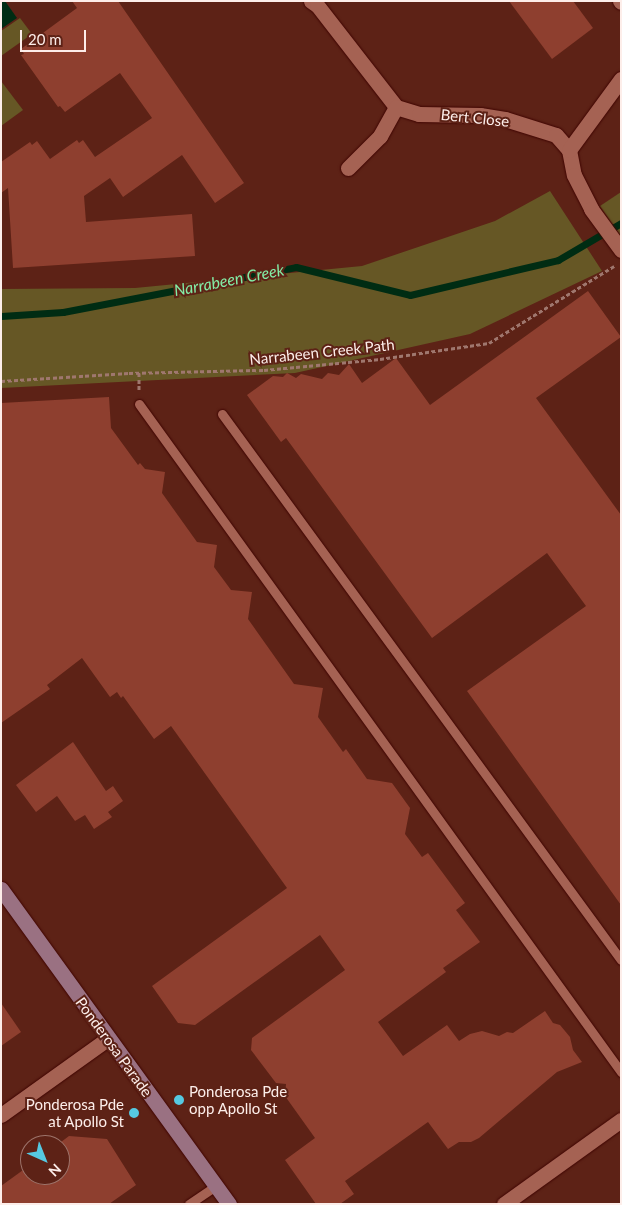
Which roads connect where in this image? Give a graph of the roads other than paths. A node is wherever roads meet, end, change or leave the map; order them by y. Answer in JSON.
{"nodes":[{"id":1,"x":311,"y":1,"type":"edge"},
{"id":2,"x":621,"y":79,"type":"edge"},
{"id":3,"x":396,"y":107,"type":"junction"},
{"id":4,"x":568,"y":150,"type":"junction"},
{"id":5,"x":348,"y":168,"type":"dead end"},
{"id":6,"x":618,"y":247,"type":"edge"},
{"id":7,"x":139,"y":404,"type":"dead end"},
{"id":8,"x":222,"y":414,"type":"dead end"},
{"id":9,"x":1,"y":889,"type":"edge"},
{"id":10,"x":621,"y":960,"type":"edge"},
{"id":11,"x":107,"y":1038,"type":"junction"},
{"id":12,"x":621,"y":1072,"type":"edge"},
{"id":13,"x":1,"y":1115,"type":"edge"},
{"id":14,"x":621,"y":1120,"type":"edge"},
{"id":15,"x":216,"y":1186,"type":"junction"},
{"id":16,"x":190,"y":1204,"type":"edge"},
{"id":17,"x":228,"y":1204,"type":"edge"},
{"id":18,"x":504,"y":1204,"type":"edge"}],
"edges":[{"from":1,"to":3,"type":"street"},
{"from":2,"to":4,"type":"street"},
{"from":3,"to":4,"type":"street","name":"Bert Close"},
{"from":3,"to":5,"type":"street"},
{"from":4,"to":6,"type":"street"},
{"from":7,"to":12,"type":"lane"},
{"from":8,"to":10,"type":"lane"},
{"from":9,"to":11,"type":"street","name":"Ponderosa Parade"},
{"from":11,"to":13,"type":"street"},
{"from":11,"to":15,"type":"street","name":"Ponderosa Parade"},
{"from":14,"to":18,"type":"street"},
{"from":15,"to":16,"type":"lane"},
{"from":15,"to":17,"type":"street","name":"Ponderosa Parade"}]}
